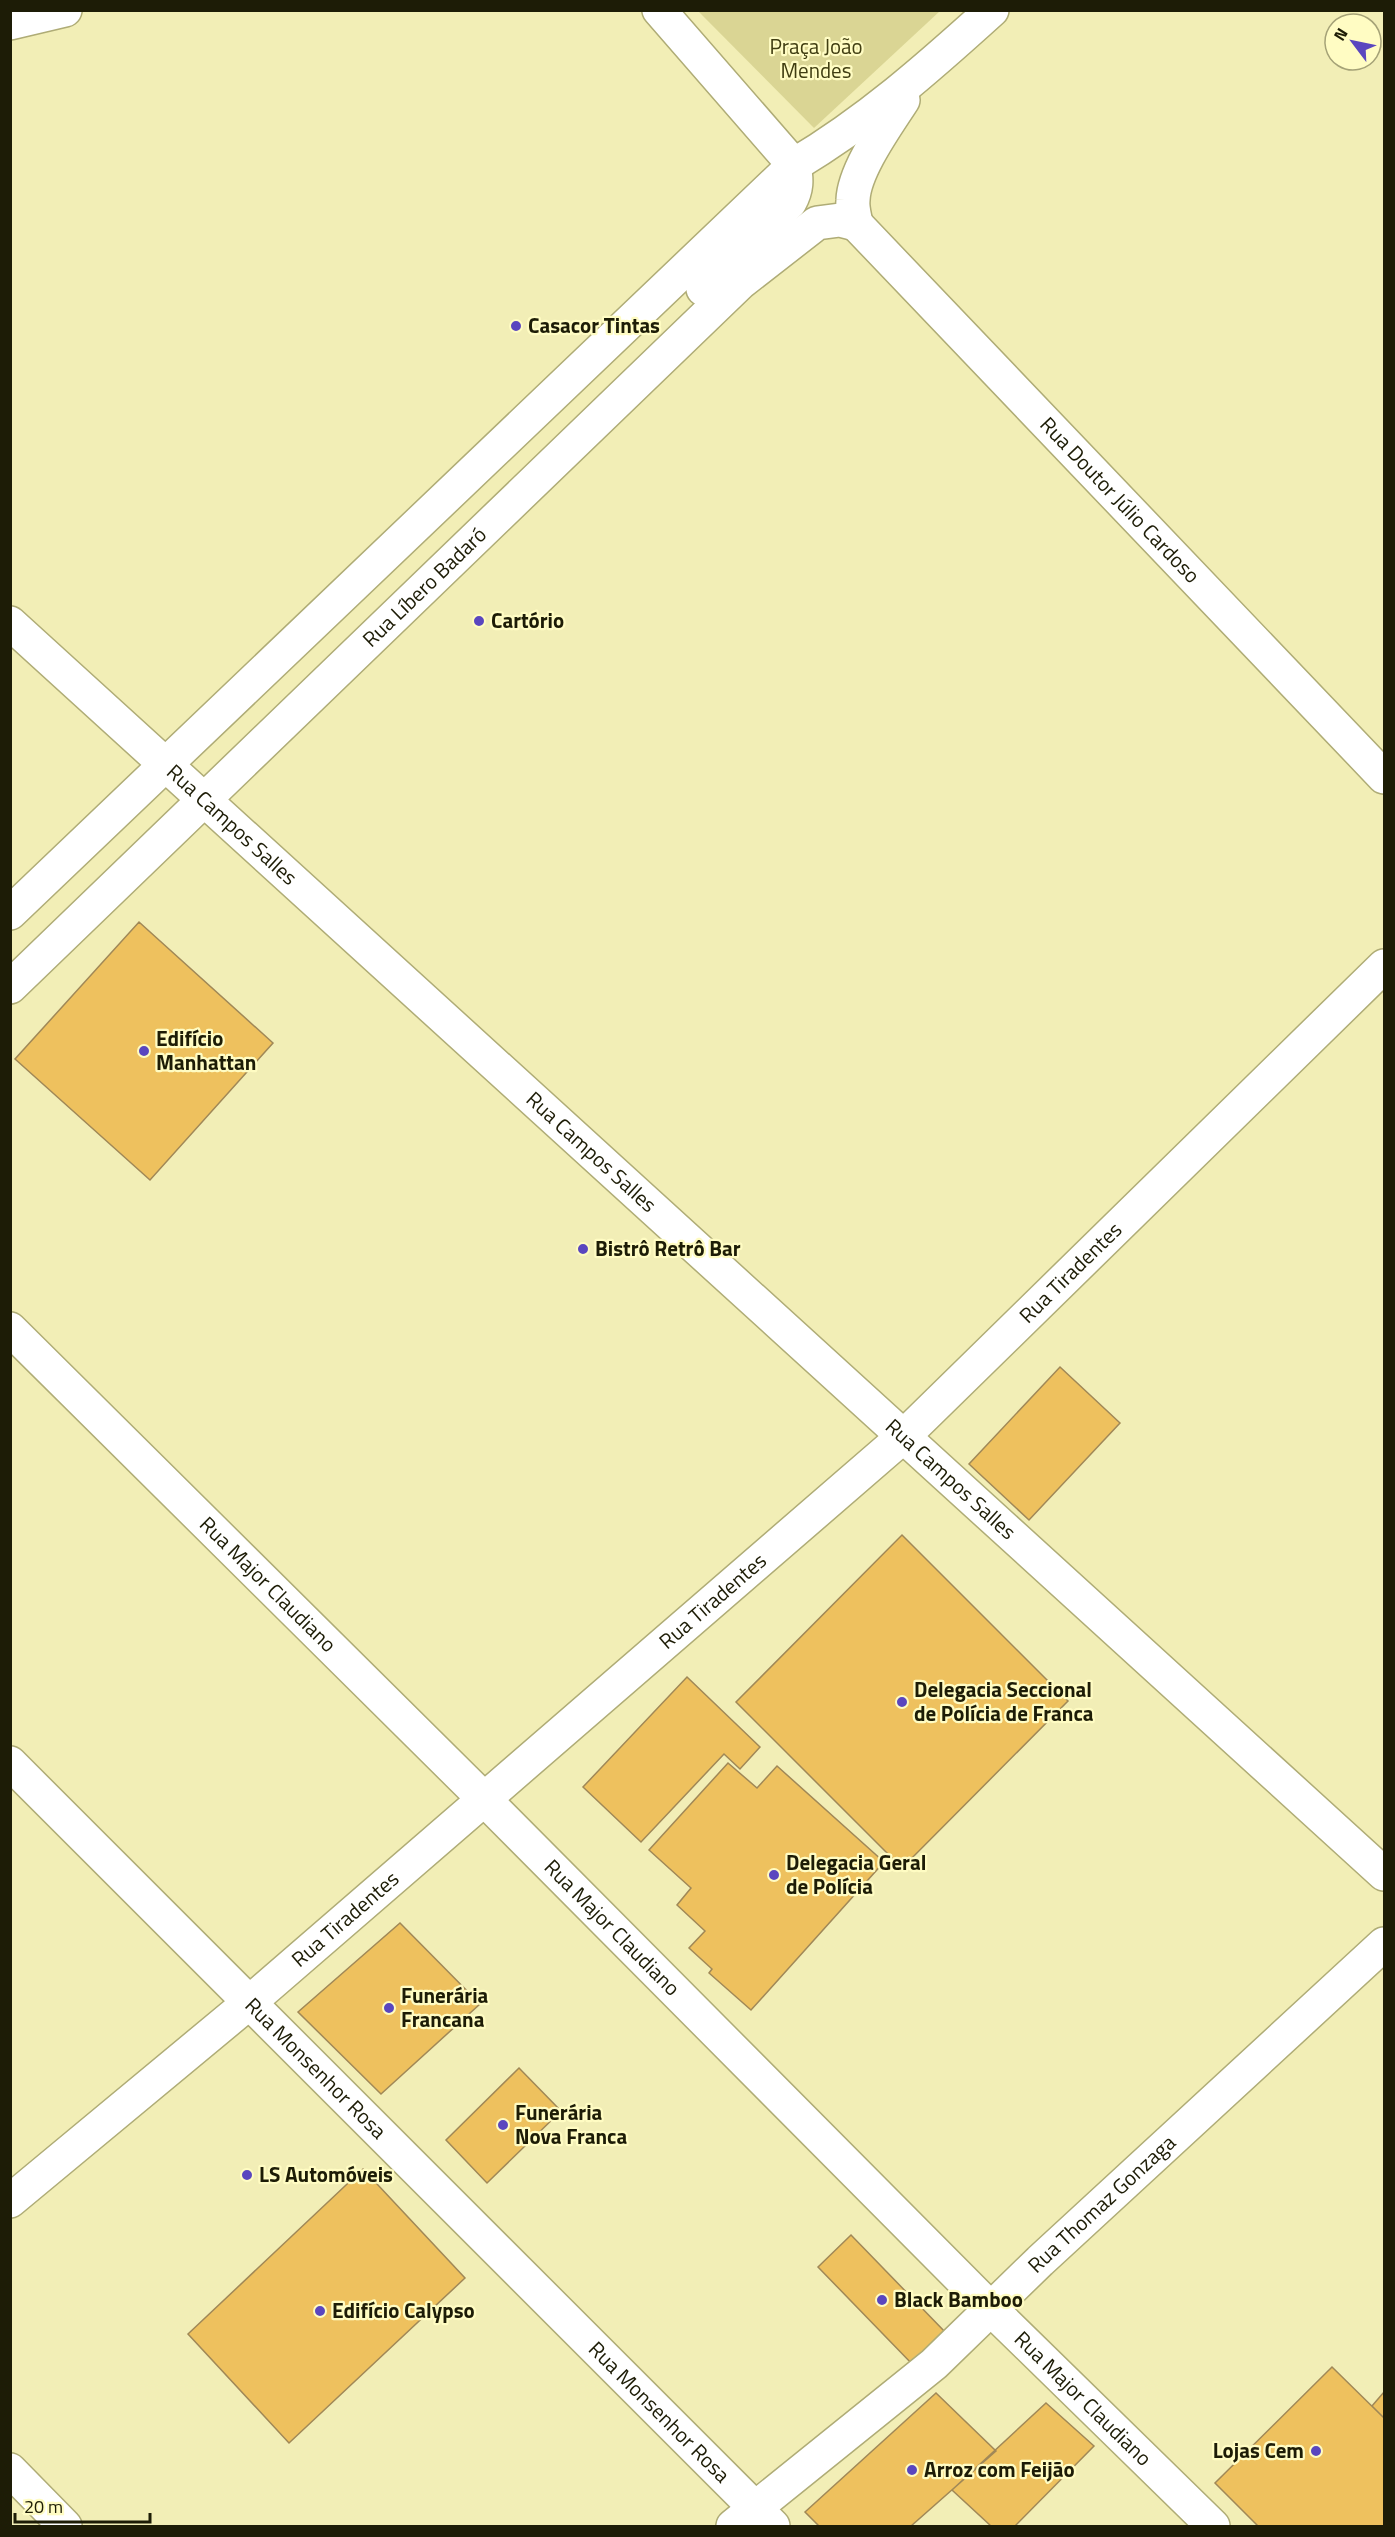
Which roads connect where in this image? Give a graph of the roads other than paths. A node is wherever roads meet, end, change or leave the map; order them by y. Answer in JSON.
{"nodes":[{"id":1,"x":65,"y":10,"type":"edge"},
{"id":2,"x":659,"y":10,"type":"edge"},
{"id":3,"x":992,"y":10,"type":"edge"},
{"id":4,"x":10,"y":23,"type":"edge"},
{"id":5,"x":918,"y":78,"type":"junction"},
{"id":6,"x":794,"y":165,"type":"junction"},
{"id":7,"x":856,"y":224,"type":"junction"},
{"id":8,"x":542,"y":473,"type":"junction"},
{"id":9,"x":10,"y":623,"type":"edge"},
{"id":10,"x":164,"y":764,"type":"junction"},
{"id":11,"x":1384,"y":777,"type":"edge"},
{"id":12,"x":203,"y":800,"type":"junction"},
{"id":13,"x":10,"y":914,"type":"edge"},
{"id":14,"x":1384,"y":966,"type":"edge"},
{"id":15,"x":10,"y":987,"type":"edge"},
{"id":16,"x":10,"y":1329,"type":"edge"},
{"id":17,"x":905,"y":1435,"type":"junction"},
{"id":18,"x":10,"y":1763,"type":"edge"},
{"id":19,"x":484,"y":1799,"type":"junction"},
{"id":20,"x":1384,"y":1874,"type":"edge"},
{"id":21,"x":1384,"y":1944,"type":"edge"},
{"id":22,"x":251,"y":2001,"type":"junction"},
{"id":23,"x":10,"y":2201,"type":"edge"},
{"id":24,"x":992,"y":2310,"type":"junction"},
{"id":25,"x":10,"y":2470,"type":"edge"},
{"id":26,"x":754,"y":2520,"type":"edge"},
{"id":27,"x":65,"y":2526,"type":"edge"},
{"id":28,"x":1213,"y":2526,"type":"edge"}],
"edges":[{"from":1,"to":4,"type":"street"},
{"from":2,"to":6,"type":"street"},
{"from":3,"to":5,"type":"street"},
{"from":5,"to":6,"type":"street"},
{"from":5,"to":7,"type":"street"},
{"from":6,"to":8,"type":"street"},
{"from":6,"to":10,"type":"street"},
{"from":7,"to":8,"type":"street","name":"Rua Líbero Badaró"},
{"from":7,"to":11,"type":"street","name":"Rua Doutor Júlio Cardoso"},
{"from":8,"to":12,"type":"street","name":"Rua Líbero Badaró"},
{"from":9,"to":10,"type":"street","name":"Rua Campos Salles"},
{"from":10,"to":12,"type":"street","name":"Rua Campos Salles"},
{"from":10,"to":13,"type":"street"},
{"from":12,"to":15,"type":"street","name":"Rua Líbero Badaró"},
{"from":12,"to":17,"type":"street","name":"Rua Campos Salles"},
{"from":14,"to":17,"type":"street","name":"Rua Tiradentes"},
{"from":16,"to":19,"type":"street","name":"Rua Major Claudiano"},
{"from":17,"to":19,"type":"street","name":"Rua Tiradentes"},
{"from":17,"to":20,"type":"street","name":"Rua Campos Salles"},
{"from":18,"to":22,"type":"street","name":"Rua Monsenhor Rosa"},
{"from":19,"to":22,"type":"street","name":"Rua Tiradentes"},
{"from":19,"to":24,"type":"street","name":"Rua Major Claudiano"},
{"from":21,"to":24,"type":"street","name":"Rua Thomaz Gonzaga"},
{"from":22,"to":23,"type":"street","name":"Rua Tiradentes"},
{"from":22,"to":26,"type":"street","name":"Rua Monsenhor Rosa"},
{"from":24,"to":26,"type":"street","name":"Rua Thomaz Gonzaga"},
{"from":24,"to":28,"type":"street","name":"Rua Major Claudiano"},
{"from":25,"to":27,"type":"street"}]}
